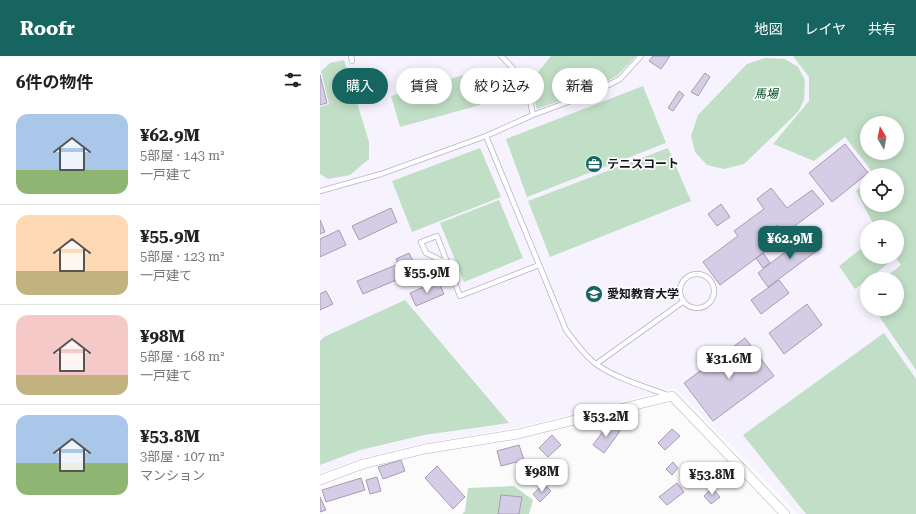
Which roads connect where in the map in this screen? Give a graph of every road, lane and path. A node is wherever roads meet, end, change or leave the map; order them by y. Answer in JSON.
{"nodes":[{"id":1,"x":502,"y":56,"type":"edge"},
{"id":2,"x":642,"y":56,"type":"edge"},
{"id":3,"x":533,"y":115,"type":"junction"},
{"id":4,"x":486,"y":136,"type":"junction"},
{"id":5,"x":320,"y":191,"type":"edge"},
{"id":6,"x":447,"y":263,"type":"dead end"},
{"id":7,"x":539,"y":265,"type":"junction"},
{"id":8,"x":684,"y":301,"type":"junction"},
{"id":9,"x":596,"y":364,"type":"junction"},
{"id":10,"x":672,"y":396,"type":"junction"},
{"id":11,"x":320,"y":480,"type":"edge"},
{"id":12,"x":785,"y":514,"type":"edge"}],
"edges":[{"from":1,"to":3,"type":"lane"},
{"from":2,"to":3,"type":"lane"},
{"from":3,"to":4,"type":"lane"},
{"from":4,"to":5,"type":"lane"},
{"from":4,"to":7,"type":"lane"},
{"from":6,"to":7,"type":"lane"},
{"from":7,"to":9,"type":"lane"},
{"from":8,"to":8,"type":"lane"},
{"from":8,"to":9,"type":"lane"},
{"from":9,"to":10,"type":"lane"},
{"from":10,"to":11,"type":"street"},
{"from":10,"to":12,"type":"street"}]}
